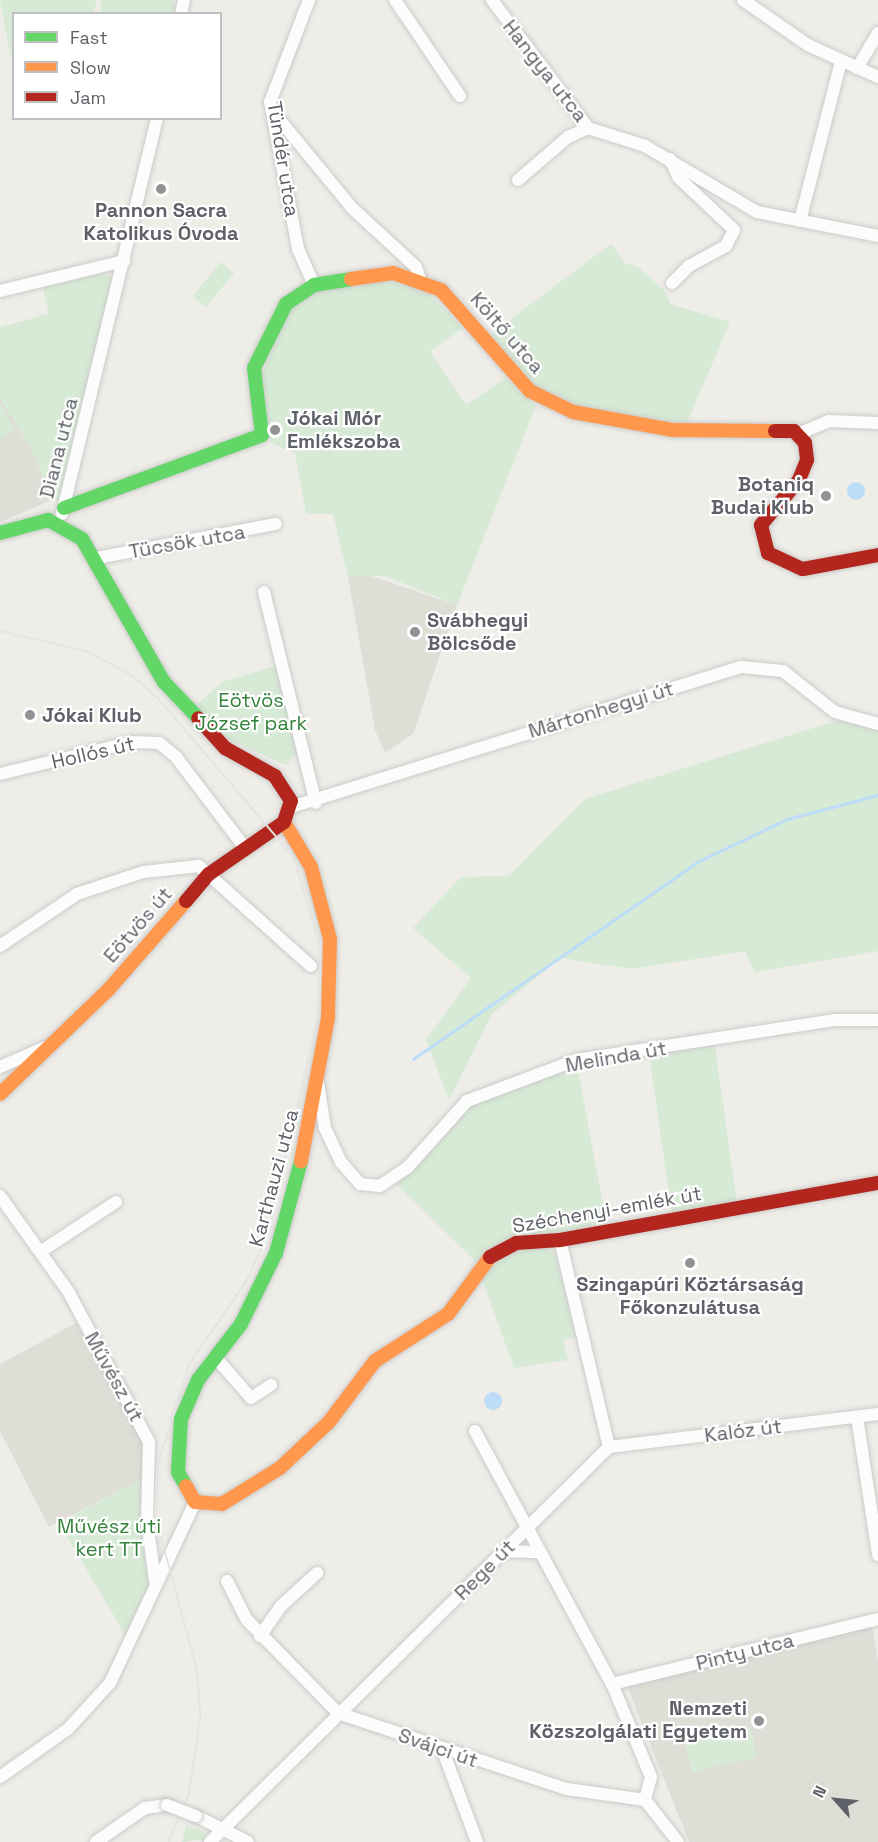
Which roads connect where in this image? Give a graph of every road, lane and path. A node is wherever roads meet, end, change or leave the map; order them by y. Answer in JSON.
{"nodes":[{"id":1,"x":309,"y":0,"type":"edge"},
{"id":2,"x":395,"y":0,"type":"edge"},
{"id":3,"x":492,"y":0,"type":"edge"},
{"id":4,"x":744,"y":0,"type":"edge"},
{"id":5,"x":878,"y":33,"type":"edge"},
{"id":6,"x":841,"y":61,"type":"junction"},
{"id":7,"x":857,"y":68,"type":"junction"},
{"id":8,"x":878,"y":77,"type":"edge"},
{"id":9,"x":460,"y":96,"type":"dead end"},
{"id":10,"x":274,"y":113,"type":"junction"},
{"id":11,"x":157,"y":120,"type":"edge"},
{"id":12,"x":588,"y":128,"type":"junction"},
{"id":13,"x":670,"y":159,"type":"junction"},
{"id":14,"x":518,"y":180,"type":"dead end"},
{"id":15,"x":800,"y":221,"type":"junction"},
{"id":16,"x":878,"y":236,"type":"edge"},
{"id":17,"x":124,"y":261,"type":"junction"},
{"id":18,"x":420,"y":279,"type":"junction"},
{"id":19,"x":672,"y":283,"type":"dead end"},
{"id":20,"x":314,"y":285,"type":"junction"},
{"id":21,"x":0,"y":291,"type":"edge"},
{"id":22,"x":878,"y":423,"type":"edge"},
{"id":23,"x":798,"y":434,"type":"junction"},
{"id":24,"x":64,"y":508,"type":"junction"},
{"id":25,"x":58,"y":523,"type":"junction"},
{"id":26,"x":276,"y":524,"type":"dead end"},
{"id":27,"x":0,"y":533,"type":"edge"},
{"id":28,"x":877,"y":557,"type":"edge"},
{"id":29,"x":97,"y":558,"type":"junction"},
{"id":30,"x":264,"y":592,"type":"dead end"},
{"id":31,"x":878,"y":724,"type":"edge"},
{"id":32,"x":0,"y":774,"type":"edge"},
{"id":33,"x":316,"y":803,"type":"junction"},
{"id":34,"x":291,"y":807,"type":"junction"},
{"id":35,"x":284,"y":822,"type":"junction"},
{"id":36,"x":245,"y":848,"type":"junction"},
{"id":37,"x":209,"y":874,"type":"junction"},
{"id":38,"x":0,"y":946,"type":"edge"},
{"id":39,"x":311,"y":966,"type":"dead end"},
{"id":40,"x":878,"y":1020,"type":"edge"},
{"id":41,"x":50,"y":1045,"type":"junction"},
{"id":42,"x":0,"y":1067,"type":"edge"},
{"id":43,"x":318,"y":1079,"type":"junction"},
{"id":44,"x":0,"y":1094,"type":"edge"},
{"id":45,"x":878,"y":1183,"type":"edge"},
{"id":46,"x":0,"y":1196,"type":"edge"},
{"id":47,"x":116,"y":1202,"type":"dead end"},
{"id":48,"x":560,"y":1240,"type":"junction"},
{"id":49,"x":39,"y":1252,"type":"junction"},
{"id":50,"x":216,"y":1358,"type":"junction"},
{"id":51,"x":271,"y":1385,"type":"dead end"},
{"id":52,"x":878,"y":1414,"type":"edge"},
{"id":53,"x":857,"y":1417,"type":"junction"},
{"id":54,"x":475,"y":1431,"type":"dead end"},
{"id":55,"x":609,"y":1447,"type":"junction"},
{"id":56,"x":195,"y":1502,"type":"junction"},
{"id":57,"x":525,"y":1530,"type":"junction"},
{"id":58,"x":504,"y":1551,"type":"junction"},
{"id":59,"x":540,"y":1552,"type":"junction"},
{"id":60,"x":878,"y":1555,"type":"edge"},
{"id":61,"x":316,"y":1573,"type":"dead end"},
{"id":62,"x":155,"y":1581,"type":"junction"},
{"id":63,"x":227,"y":1581,"type":"dead end"},
{"id":64,"x":878,"y":1619,"type":"edge"},
{"id":65,"x":261,"y":1636,"type":"junction"},
{"id":66,"x":612,"y":1684,"type":"junction"},
{"id":67,"x":338,"y":1713,"type":"junction"},
{"id":68,"x":442,"y":1751,"type":"junction"},
{"id":69,"x":0,"y":1777,"type":"edge"},
{"id":70,"x":645,"y":1800,"type":"junction"},
{"id":71,"x":223,"y":1828,"type":"junction"},
{"id":72,"x":96,"y":1842,"type":"edge"},
{"id":73,"x":210,"y":1842,"type":"edge"},
{"id":74,"x":248,"y":1842,"type":"edge"},
{"id":75,"x":477,"y":1842,"type":"edge"},
{"id":76,"x":678,"y":1842,"type":"edge"}],
"edges":[{"from":1,"to":10,"type":"street","name":"Tündér utca"},
{"from":2,"to":9,"type":"street"},
{"from":3,"to":12,"type":"street","name":"Hangya utca"},
{"from":4,"to":6,"type":"street"},
{"from":5,"to":7,"type":"street"},
{"from":6,"to":7,"type":"street"},
{"from":6,"to":15,"type":"street"},
{"from":7,"to":8,"type":"street"},
{"from":10,"to":18,"type":"street"},
{"from":10,"to":20,"type":"street","name":"Tündér utca"},
{"from":11,"to":17,"type":"street","name":"Diana utca"},
{"from":12,"to":13,"type":"street","name":"Hangya utca"},
{"from":12,"to":14,"type":"street"},
{"from":13,"to":15,"type":"street","name":"Hangya utca"},
{"from":13,"to":19,"type":"street"},
{"from":15,"to":16,"type":"street","name":"Hangya utca"},
{"from":17,"to":21,"type":"street"},
{"from":17,"to":24,"type":"street","name":"Diana utca"},
{"from":18,"to":20,"type":"street","name":"Költő utca"},
{"from":18,"to":23,"type":"street","name":"Költő utca"},
{"from":20,"to":24,"type":"street","name":"Költő utca"},
{"from":22,"to":23,"type":"street"},
{"from":23,"to":28,"type":"street"},
{"from":24,"to":25,"type":"street","name":"Diana utca"},
{"from":25,"to":27,"type":"street"},
{"from":25,"to":29,"type":"street","name":"Diana utca"},
{"from":26,"to":29,"type":"street","name":"Tücsök utca"},
{"from":29,"to":34,"type":"street","name":"Diana utca"},
{"from":30,"to":33,"type":"street"},
{"from":31,"to":33,"type":"street","name":"Mártonhegyi út"},
{"from":32,"to":36,"type":"street","name":"Hollós út"},
{"from":33,"to":34,"type":"street"},
{"from":34,"to":35,"type":"street"},
{"from":35,"to":36,"type":"street","name":"Eötvös út"},
{"from":35,"to":43,"type":"street","name":"Karthauzi utca"},
{"from":36,"to":37,"type":"street","name":"Eötvös út"},
{"from":37,"to":38,"type":"street"},
{"from":37,"to":39,"type":"street"},
{"from":37,"to":41,"type":"street","name":"Eötvös út"},
{"from":40,"to":43,"type":"street","name":"Melinda út"},
{"from":41,"to":42,"type":"street"},
{"from":41,"to":44,"type":"street","name":"Eötvös út"},
{"from":43,"to":50,"type":"street","name":"Karthauzi utca"},
{"from":45,"to":48,"type":"street","name":"Széchenyi-emlék út"},
{"from":46,"to":49,"type":"street","name":"Művész út"},
{"from":47,"to":49,"type":"street"},
{"from":48,"to":55,"type":"street"},
{"from":48,"to":56,"type":"street","name":"Széchenyi-emlék út"},
{"from":49,"to":62,"type":"street","name":"Művész út"},
{"from":50,"to":51,"type":"street"},
{"from":50,"to":56,"type":"street","name":"Karthauzi utca"},
{"from":52,"to":53,"type":"street","name":"Kalóz út"},
{"from":53,"to":55,"type":"street","name":"Kalóz út"},
{"from":53,"to":60,"type":"street"},
{"from":54,"to":57,"type":"street"},
{"from":55,"to":57,"type":"street","name":"Rege út"},
{"from":56,"to":62,"type":"street"},
{"from":57,"to":58,"type":"street","name":"Rege út"},
{"from":57,"to":59,"type":"street"},
{"from":58,"to":59,"type":"street"},
{"from":58,"to":67,"type":"street","name":"Rege út"},
{"from":59,"to":66,"type":"street"},
{"from":61,"to":65,"type":"street"},
{"from":62,"to":69,"type":"street"},
{"from":63,"to":65,"type":"street","name":"Svájci út"},
{"from":64,"to":66,"type":"street","name":"Pinty utca"},
{"from":65,"to":67,"type":"street","name":"Svájci út"},
{"from":66,"to":70,"type":"street"},
{"from":67,"to":68,"type":"street","name":"Svájci út"},
{"from":67,"to":71,"type":"street","name":"Rege út"},
{"from":68,"to":70,"type":"street","name":"Svájci út"},
{"from":68,"to":75,"type":"street"},
{"from":70,"to":76,"type":"street"},
{"from":71,"to":72,"type":"street","bridge":true},
{"from":71,"to":73,"type":"street","name":"Rege út"},
{"from":71,"to":74,"type":"street"}]}
